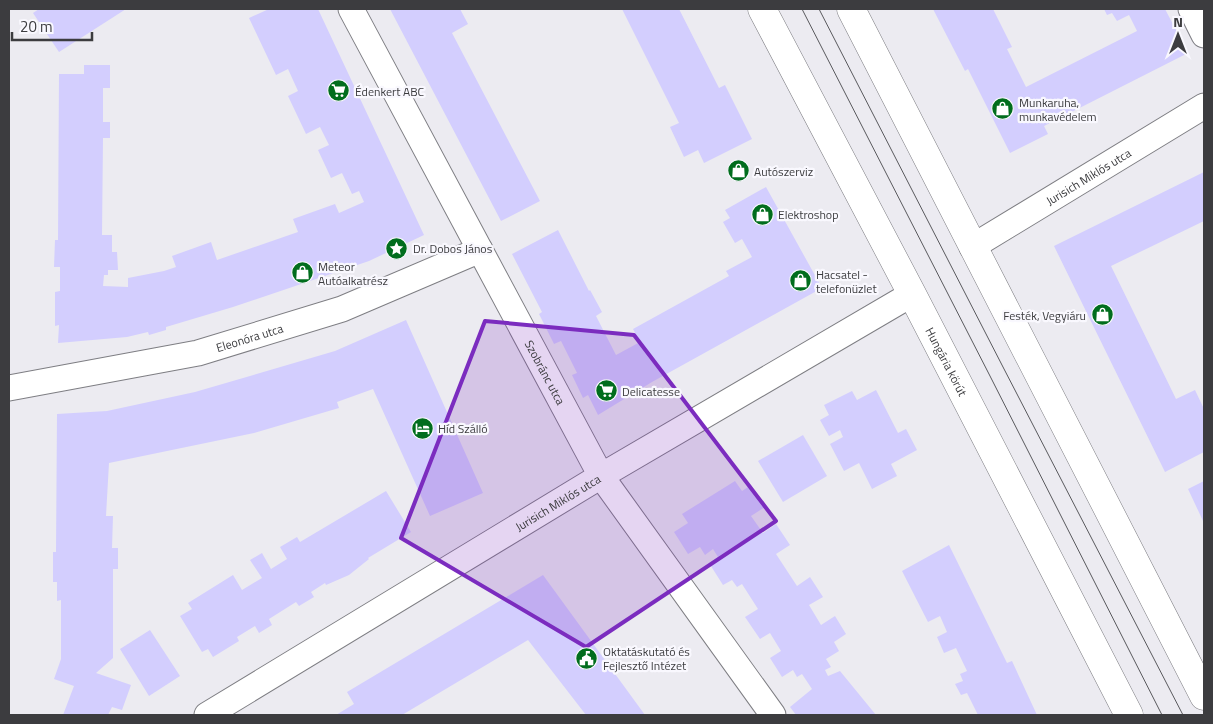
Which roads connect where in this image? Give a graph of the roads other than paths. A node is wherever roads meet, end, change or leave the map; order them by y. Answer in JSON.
{"nodes":[{"id":1,"x":351,"y":9,"type":"edge"},
{"id":2,"x":762,"y":9,"type":"edge"},
{"id":3,"x":851,"y":9,"type":"edge"},
{"id":4,"x":1192,"y":9,"type":"edge"},
{"id":5,"x":1204,"y":35,"type":"edge"},
{"id":6,"x":1204,"y":106,"type":"edge"},
{"id":7,"x":972,"y":247,"type":"junction"},
{"id":8,"x":480,"y":250,"type":"junction"},
{"id":9,"x":912,"y":294,"type":"junction"},
{"id":10,"x":9,"y":388,"type":"edge"},
{"id":11,"x":601,"y":476,"type":"junction"},
{"id":12,"x":1204,"y":696,"type":"edge"},
{"id":13,"x":764,"y":712,"type":"edge"},
{"id":14,"x":207,"y":715,"type":"edge"},
{"id":15,"x":1129,"y":715,"type":"edge"}],
"edges":[{"from":1,"to":8,"type":"street","name":"Szobránc utca"},
{"from":2,"to":9,"type":"main road","name":"Hungária körút"},
{"from":3,"to":7,"type":"main road"},
{"from":4,"to":5,"type":"street"},
{"from":6,"to":7,"type":"street","name":"Jurisich Miklós utca"},
{"from":7,"to":12,"type":"main road"},
{"from":8,"to":10,"type":"street","name":"Eleonóra utca"},
{"from":8,"to":11,"type":"street","name":"Szobránc utca"},
{"from":9,"to":11,"type":"street","name":"Jurisich Miklós utca"},
{"from":9,"to":15,"type":"main road","name":"Hungária körút"},
{"from":11,"to":13,"type":"street","name":"Szobránc utca"},
{"from":11,"to":14,"type":"street","name":"Jurisich Miklós utca"}]}
